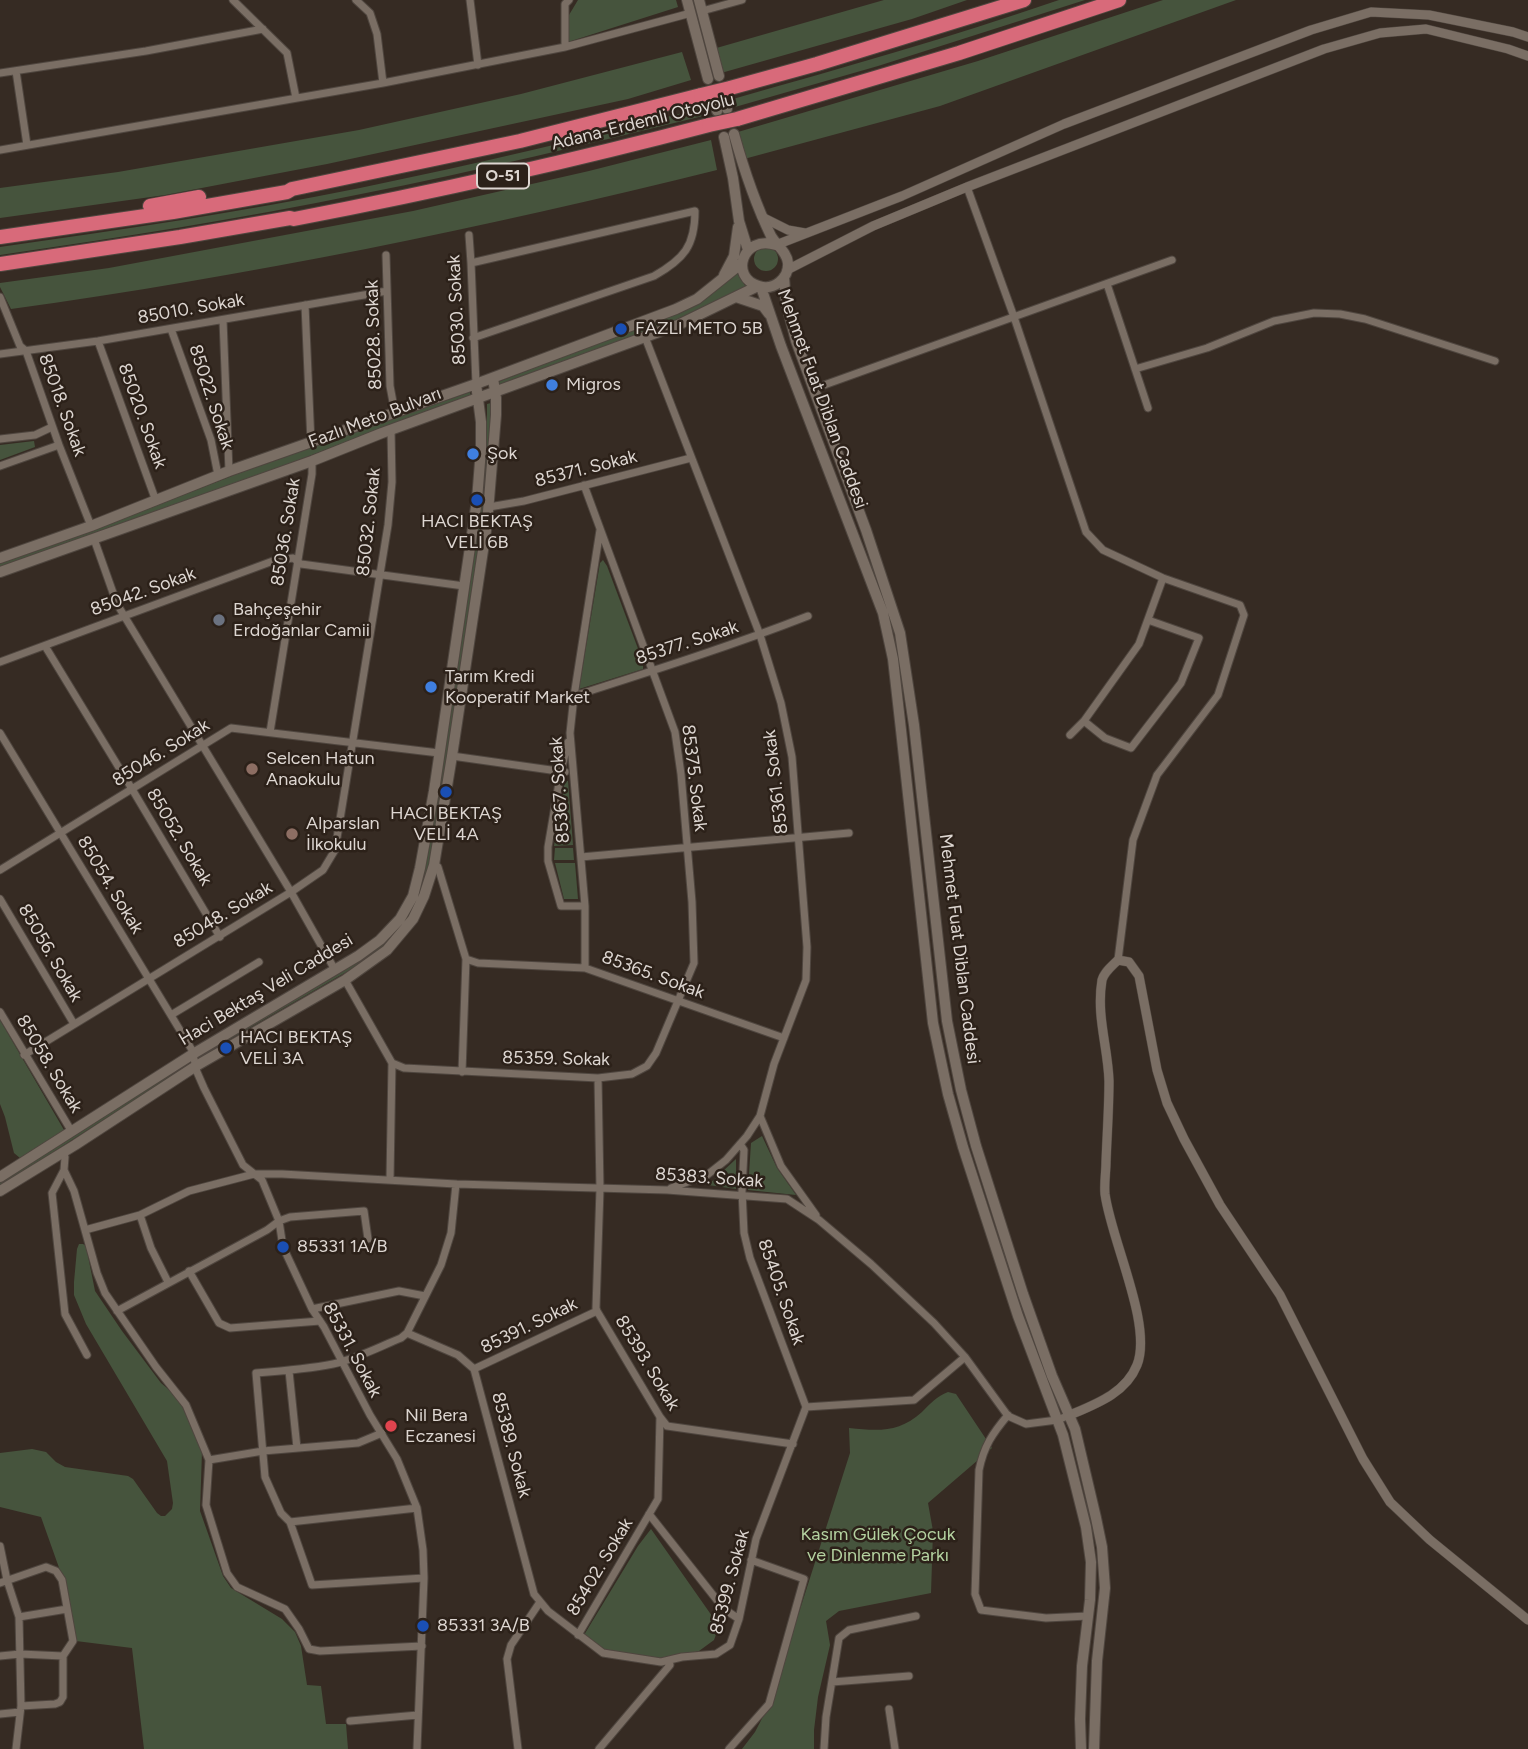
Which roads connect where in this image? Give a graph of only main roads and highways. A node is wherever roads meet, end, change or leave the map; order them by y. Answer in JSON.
{"nodes":[{"id":1,"x":687,"y":0,"type":"edge"},
{"id":2,"x":1024,"y":0,"type":"edge"},
{"id":3,"x":1119,"y":0,"type":"edge"},
{"id":4,"x":697,"y":8,"type":"edge"},
{"id":5,"x":714,"y":78,"type":"dead end"},
{"id":6,"x":725,"y":105,"type":"junction"},
{"id":7,"x":292,"y":189,"type":"junction"},
{"id":8,"x":294,"y":219,"type":"junction"},
{"id":9,"x":739,"y":221,"type":"junction"},
{"id":10,"x":0,"y":229,"type":"edge"},
{"id":11,"x":0,"y":237,"type":"edge"},
{"id":12,"x":776,"y":244,"type":"junction"},
{"id":13,"x":748,"y":250,"type":"junction"},
{"id":14,"x":743,"y":263,"type":"junction"},
{"id":15,"x":0,"y":264,"type":"edge"},
{"id":16,"x":0,"y":273,"type":"edge"},
{"id":17,"x":786,"y":273,"type":"junction"},
{"id":18,"x":723,"y":278,"type":"junction"},
{"id":19,"x":760,"y":287,"type":"junction"},
{"id":20,"x":736,"y":297,"type":"junction"},
{"id":21,"x":771,"y":316,"type":"junction"},
{"id":22,"x":493,"y":378,"type":"junction"},
{"id":23,"x":476,"y":384,"type":"junction"},
{"id":24,"x":496,"y":393,"type":"junction"},
{"id":25,"x":478,"y":399,"type":"junction"},
{"id":26,"x":0,"y":558,"type":"edge"},
{"id":27,"x":0,"y":572,"type":"edge"},
{"id":28,"x":0,"y":1177,"type":"edge"},
{"id":29,"x":0,"y":1191,"type":"edge"},
{"id":30,"x":1081,"y":1749,"type":"edge"},
{"id":31,"x":1094,"y":1749,"type":"edge"}],
"edges":[{"from":1,"to":4,"type":"main road"},
{"from":2,"to":6,"type":"highway","name":"Adana-Erdemli Otoyolu","number":"O-51"},
{"from":3,"to":6,"type":"highway","name":"Adana-Erdemli Otoyolu","number":"O-51"},
{"from":4,"to":5,"type":"main road"},
{"from":6,"to":7,"type":"highway","name":"Adana-Erdemli Otoyolu","number":"O-51","bridge":true},
{"from":6,"to":8,"type":"highway","name":"Adana-Erdemli Otoyolu","number":"O-51","bridge":true},
{"from":7,"to":10,"type":"highway"},
{"from":7,"to":11,"type":"highway","name":"Adana-Erdemli Otoyolu","number":"O-51"},
{"from":8,"to":15,"type":"highway","name":"Adana-Erdemli Otoyolu","number":"O-51"},
{"from":8,"to":16,"type":"highway"},
{"from":9,"to":12,"type":"main road"},
{"from":9,"to":13,"type":"main road"},
{"from":9,"to":18,"type":"main road"},
{"from":12,"to":13,"type":"main road"},
{"from":12,"to":17,"type":"main road"},
{"from":13,"to":14,"type":"main road"},
{"from":14,"to":18,"type":"main road","name":"Fazlı Meto Bulvarı"},
{"from":14,"to":19,"type":"main road"},
{"from":17,"to":19,"type":"main road"},
{"from":17,"to":31,"type":"main road","name":"Mehmet Fuat Diblan Caddesi"},
{"from":18,"to":22,"type":"main road","name":"Fazlı Meto Bulvarı"},
{"from":19,"to":20,"type":"main road","name":"Fazlı Meto Bulvarı"},
{"from":19,"to":21,"type":"main road","name":"Mehmet Fuat Diblan Caddesi"},
{"from":20,"to":21,"type":"main road"},
{"from":20,"to":24,"type":"main road","name":"Fazlı Meto Bulvarı"},
{"from":21,"to":30,"type":"main road","name":"Mehmet Fuat Diblan Caddesi"},
{"from":22,"to":23,"type":"main road","name":"Fazlı Meto Bulvarı"},
{"from":22,"to":24,"type":"main road"},
{"from":23,"to":25,"type":"main road","name":"Haci Bektaş Veli Caddesi"},
{"from":23,"to":26,"type":"main road","name":"Fazlı Meto Bulvarı"},
{"from":24,"to":25,"type":"main road","name":"Fazlı Meto Bulvarı"},
{"from":24,"to":29,"type":"main road","name":"Haci Bektaş Veli Caddesi"},
{"from":25,"to":27,"type":"main road","name":"Fazlı Meto Bulvarı"},
{"from":25,"to":28,"type":"main road","name":"Haci Bektaş Veli Caddesi"}]}
